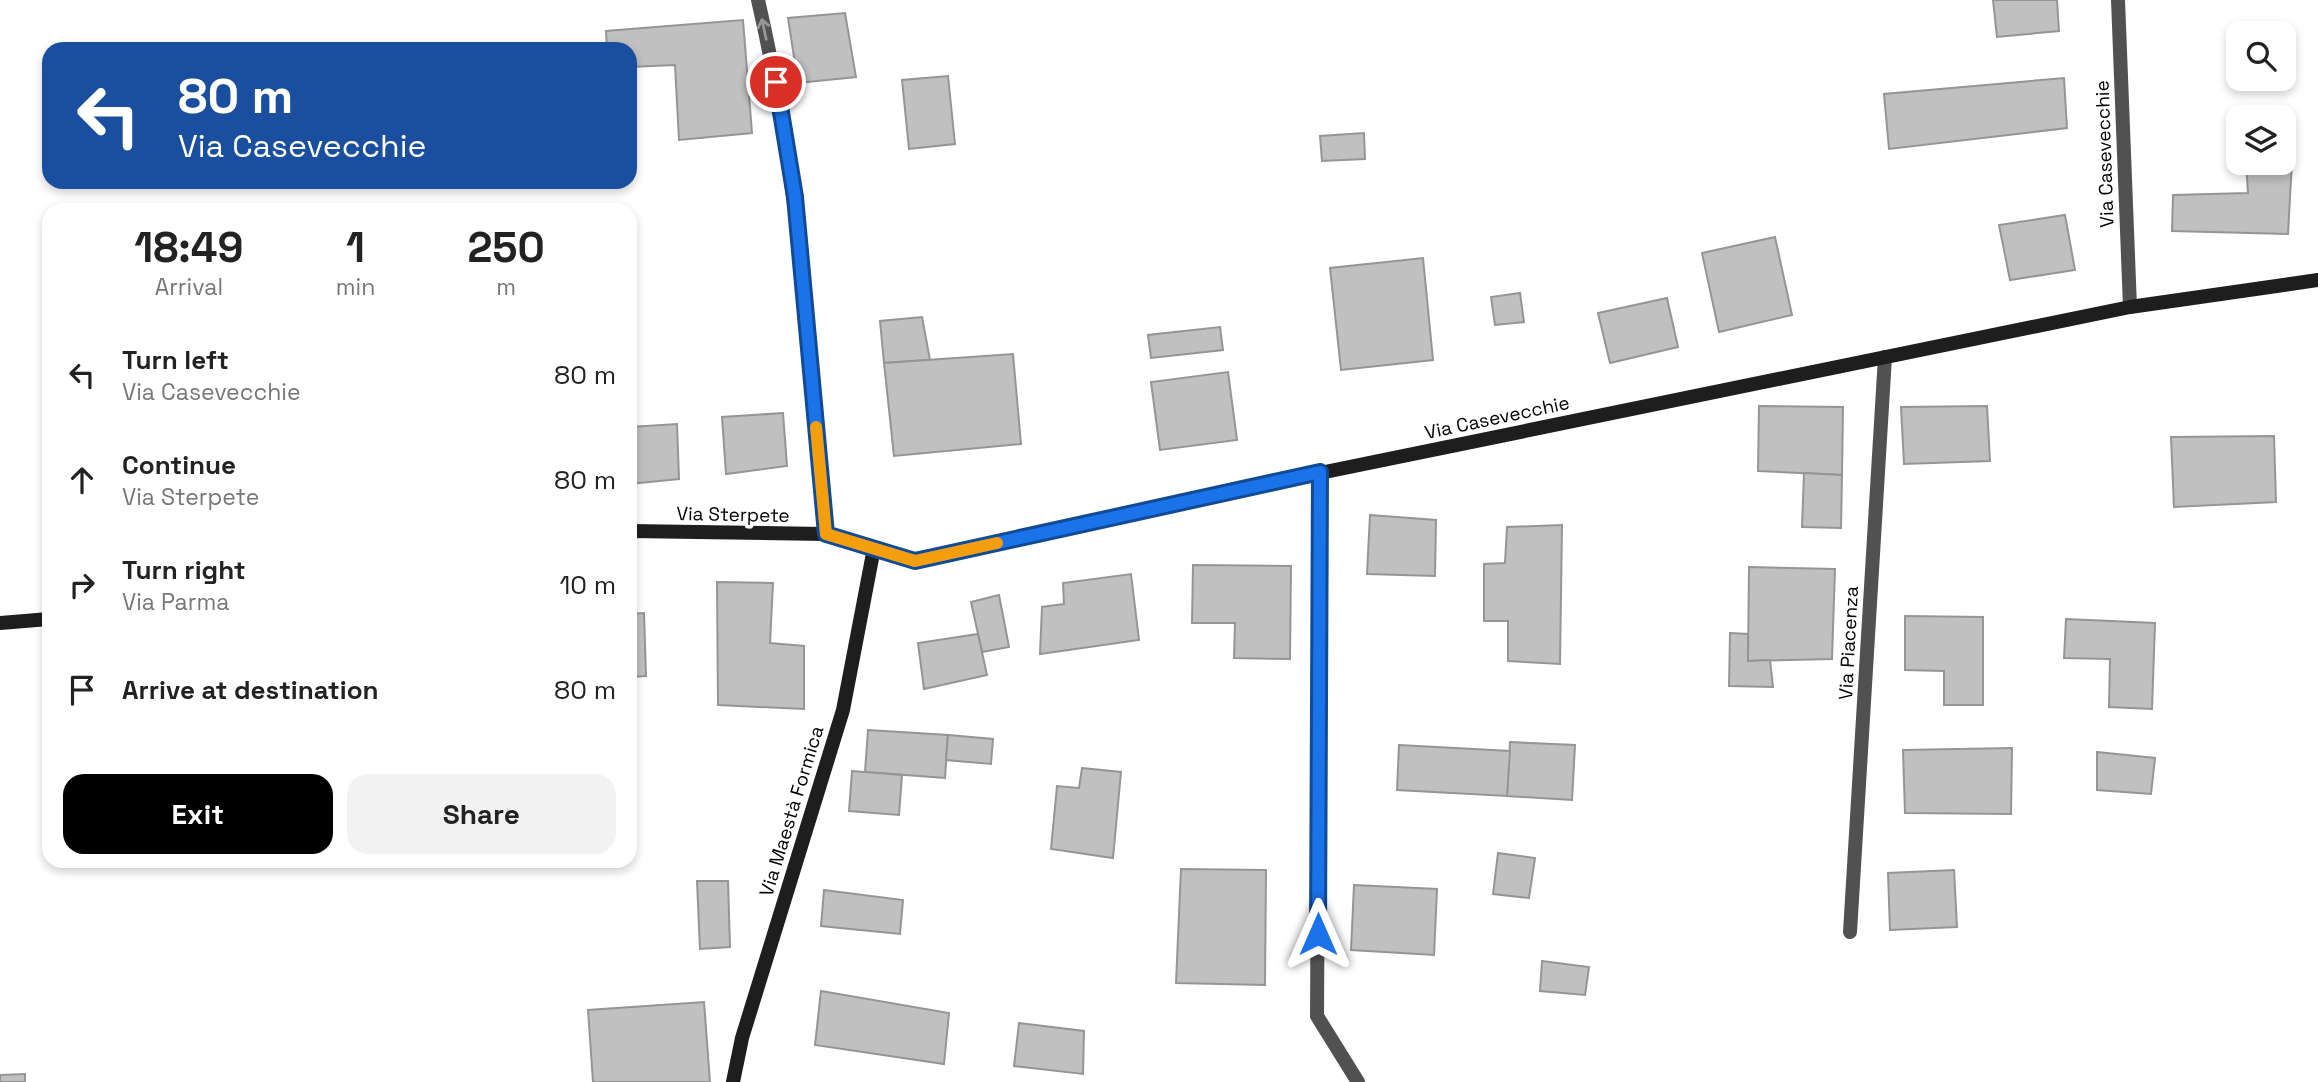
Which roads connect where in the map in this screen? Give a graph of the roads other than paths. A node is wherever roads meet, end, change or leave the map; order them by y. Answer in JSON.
{"nodes":[{"id":1,"x":758,"y":0,"type":"edge"},
{"id":2,"x":2118,"y":0,"type":"edge"},
{"id":3,"x":2318,"y":280,"type":"edge"},
{"id":4,"x":2130,"y":307,"type":"junction"},
{"id":5,"x":1885,"y":357,"type":"junction"},
{"id":6,"x":1320,"y":472,"type":"junction"},
{"id":7,"x":637,"y":531,"type":"edge"},
{"id":8,"x":826,"y":534,"type":"junction"},
{"id":9,"x":874,"y":548,"type":"junction"},
{"id":10,"x":42,"y":620,"type":"edge"},
{"id":11,"x":0,"y":623,"type":"edge"},
{"id":12,"x":1850,"y":932,"type":"dead end"},
{"id":13,"x":733,"y":1082,"type":"edge"},
{"id":14,"x":1358,"y":1082,"type":"edge"}],
"edges":[{"from":8,"to":1,"type":"street","one_way":true},
{"from":2,"to":4,"type":"street","name":"Via Casevecchie"},
{"from":3,"to":4,"type":"street","name":"Via Casevecchie"},
{"from":4,"to":5,"type":"street","name":"Via Casevecchie"},
{"from":5,"to":6,"type":"street","name":"Via Casevecchie"},
{"from":5,"to":12,"type":"street","name":"Via Piacenza"},
{"from":6,"to":9,"type":"street","name":"Via Casevecchie"},
{"from":6,"to":14,"type":"street"},
{"from":7,"to":8,"type":"street","name":"Via Sterpete"},
{"from":8,"to":9,"type":"street","name":"Via Sterpete"},
{"from":9,"to":13,"type":"street","name":"Via Maestà Formica"},
{"from":10,"to":11,"type":"street"}]}
